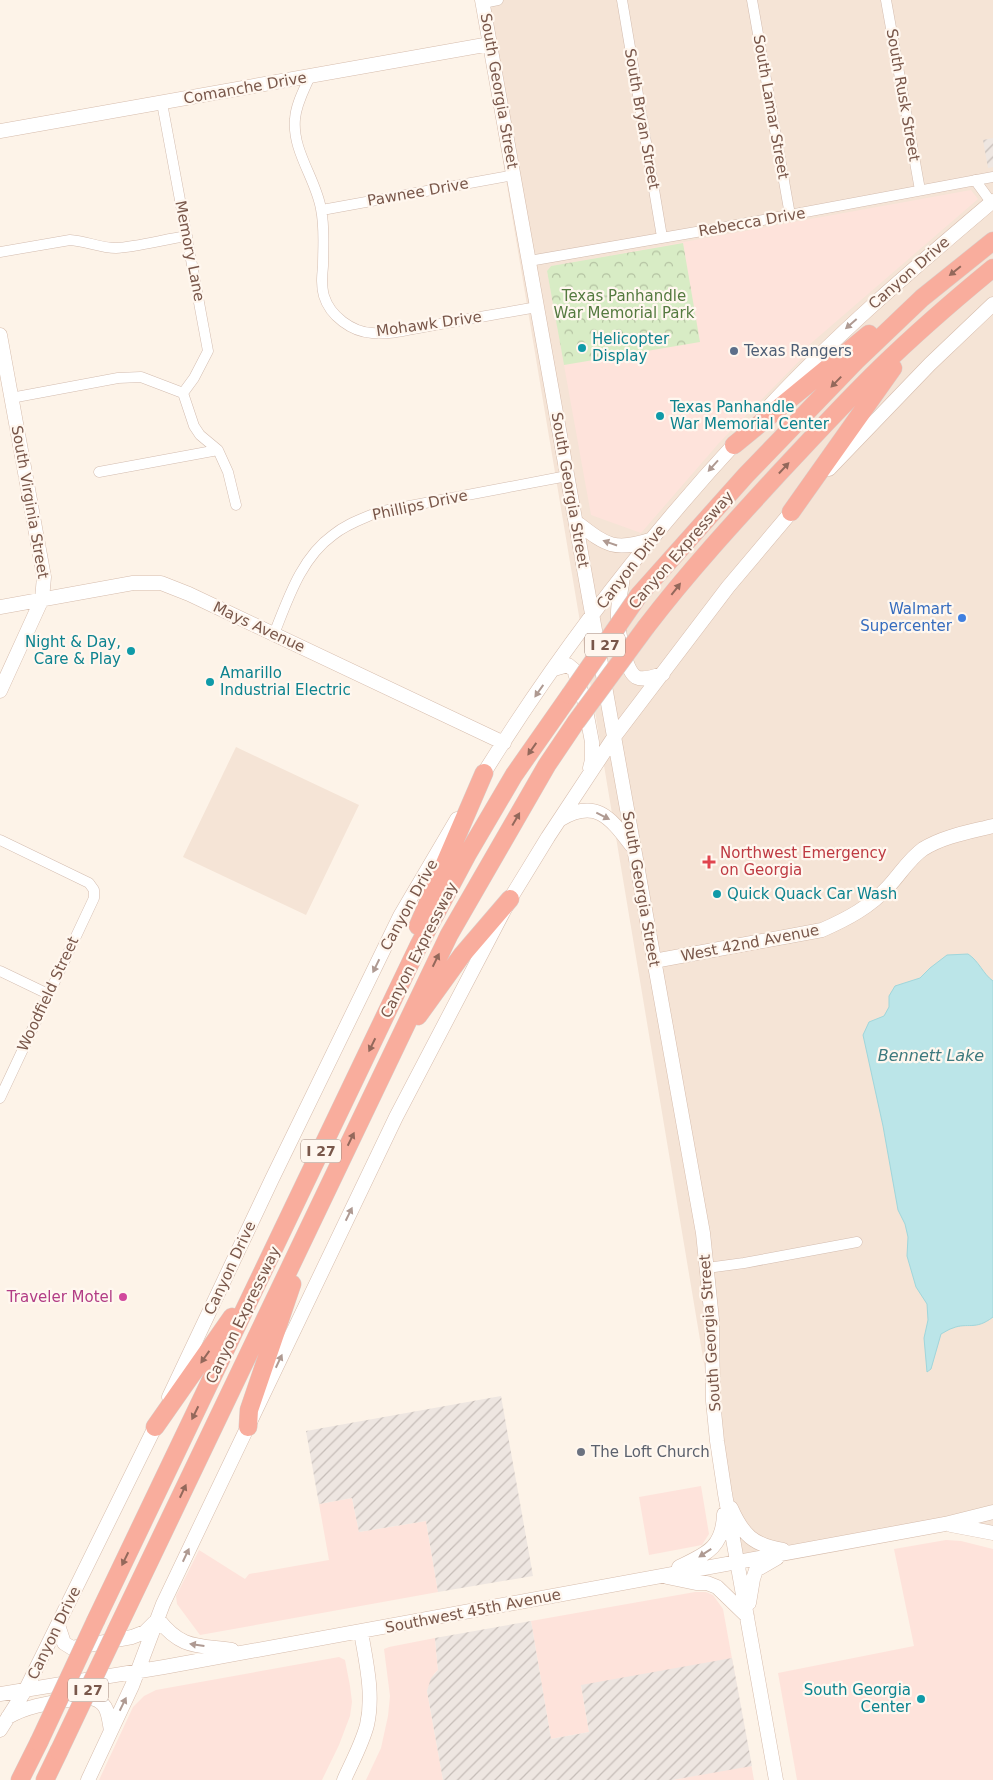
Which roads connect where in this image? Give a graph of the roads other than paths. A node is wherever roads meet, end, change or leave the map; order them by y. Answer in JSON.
{"nodes":[{"id":1,"x":498,"y":0,"type":"edge"},
{"id":2,"x":622,"y":0,"type":"edge"},
{"id":3,"x":752,"y":0,"type":"edge"},
{"id":4,"x":886,"y":0,"type":"edge"},
{"id":5,"x":482,"y":1,"type":"edge"},
{"id":6,"x":490,"y":44,"type":"junction"},
{"id":7,"x":310,"y":76,"type":"junction"},
{"id":8,"x":162,"y":103,"type":"junction"},
{"id":9,"x":0,"y":131,"type":"edge"},
{"id":10,"x":514,"y":175,"type":"junction"},
{"id":11,"x":993,"y":177,"type":"edge"},
{"id":12,"x":975,"y":180,"type":"junction"},
{"id":13,"x":920,"y":190,"type":"junction"},
{"id":14,"x":992,"y":201,"type":"edge"},
{"id":15,"x":322,"y":210,"type":"junction"},
{"id":16,"x":790,"y":215,"type":"junction"},
{"id":17,"x":187,"y":236,"type":"junction"},
{"id":18,"x":662,"y":237,"type":"junction"},
{"id":19,"x":993,"y":240,"type":"edge"},
{"id":20,"x":0,"y":252,"type":"edge"},
{"id":21,"x":529,"y":261,"type":"junction"},
{"id":22,"x":993,"y":268,"type":"edge"},
{"id":23,"x":993,"y":304,"type":"edge"},
{"id":24,"x":537,"y":307,"type":"junction"},
{"id":25,"x":910,"y":309,"type":"junction"},
{"id":26,"x":930,"y":322,"type":"junction"},
{"id":27,"x":0,"y":335,"type":"edge"},
{"id":28,"x":184,"y":393,"type":"junction"},
{"id":29,"x":11,"y":398,"type":"junction"},
{"id":30,"x":734,"y":444,"type":"junction"},
{"id":31,"x":218,"y":450,"type":"junction"},
{"id":32,"x":99,"y":472,"type":"dead end"},
{"id":33,"x":568,"y":476,"type":"junction"},
{"id":34,"x":236,"y":506,"type":"dead end"},
{"id":35,"x":791,"y":512,"type":"junction"},
{"id":36,"x":576,"y":522,"type":"junction"},
{"id":37,"x":650,"y":540,"type":"junction"},
{"id":38,"x":623,"y":574,"type":"junction"},
{"id":39,"x":42,"y":599,"type":"junction"},
{"id":40,"x":0,"y":607,"type":"edge"},
{"id":41,"x":592,"y":616,"type":"junction"},
{"id":42,"x":274,"y":634,"type":"junction"},
{"id":43,"x":554,"y":669,"type":"junction"},
{"id":44,"x":663,"y":674,"type":"junction"},
{"id":45,"x":0,"y":691,"type":"edge"},
{"id":46,"x":614,"y":737,"type":"junction"},
{"id":47,"x":504,"y":743,"type":"junction"},
{"id":48,"x":484,"y":773,"type":"junction"},
{"id":49,"x":588,"y":776,"type":"junction"},
{"id":50,"x":560,"y":819,"type":"junction"},
{"id":51,"x":993,"y":826,"type":"edge"},
{"id":52,"x":0,"y":840,"type":"edge"},
{"id":53,"x":634,"y":848,"type":"junction"},
{"id":54,"x":510,"y":899,"type":"junction"},
{"id":55,"x":654,"y":961,"type":"junction"},
{"id":56,"x":0,"y":971,"type":"edge"},
{"id":57,"x":48,"y":994,"type":"junction"},
{"id":58,"x":384,"y":1020,"type":"junction"},
{"id":59,"x":394,"y":1048,"type":"junction"},
{"id":60,"x":0,"y":1098,"type":"edge"},
{"id":61,"x":316,"y":1212,"type":"junction"},
{"id":62,"x":285,"y":1226,"type":"junction"},
{"id":63,"x":858,"y":1242,"type":"dead end"},
{"id":64,"x":707,"y":1268,"type":"junction"},
{"id":65,"x":155,"y":1427,"type":"junction"},
{"id":66,"x":248,"y":1427,"type":"junction"},
{"id":67,"x":725,"y":1494,"type":"junction"},
{"id":68,"x":993,"y":1512,"type":"edge"},
{"id":69,"x":945,"y":1524,"type":"junction"},
{"id":70,"x":993,"y":1533,"type":"edge"},
{"id":71,"x":792,"y":1551,"type":"junction"},
{"id":72,"x":737,"y":1561,"type":"junction"},
{"id":73,"x":662,"y":1576,"type":"junction"},
{"id":74,"x":747,"y":1616,"type":"junction"},
{"id":75,"x":158,"y":1619,"type":"junction"},
{"id":76,"x":58,"y":1625,"type":"junction"},
{"id":77,"x":361,"y":1632,"type":"junction"},
{"id":78,"x":246,"y":1652,"type":"junction"},
{"id":79,"x":138,"y":1672,"type":"junction"},
{"id":80,"x":26,"y":1689,"type":"junction"},
{"id":81,"x":0,"y":1694,"type":"edge"},
{"id":82,"x":4,"y":1724,"type":"edge"},
{"id":83,"x":111,"y":1731,"type":"junction"},
{"id":84,"x":20,"y":1780,"type":"edge"},
{"id":85,"x":45,"y":1780,"type":"edge"},
{"id":86,"x":88,"y":1780,"type":"edge"},
{"id":87,"x":344,"y":1780,"type":"edge"},
{"id":88,"x":776,"y":1780,"type":"edge"}],
"edges":[{"from":1,"to":5,"type":"street"},
{"from":2,"to":18,"type":"street","name":"South Bryan Street"},
{"from":3,"to":16,"type":"street","name":"South Lamar Street"},
{"from":4,"to":13,"type":"street","name":"South Rusk Street"},
{"from":5,"to":6,"type":"main road","name":"South Georgia Street"},
{"from":6,"to":7,"type":"main road","name":"Comanche Drive"},
{"from":6,"to":10,"type":"main road","name":"South Georgia Street"},
{"from":7,"to":8,"type":"main road","name":"Comanche Drive"},
{"from":7,"to":15,"type":"street","name":"Mohawk Drive"},
{"from":8,"to":9,"type":"main road","name":"Comanche Drive"},
{"from":8,"to":17,"type":"street","name":"Memory Lane"},
{"from":10,"to":15,"type":"street","name":"Pawnee Drive"},
{"from":10,"to":21,"type":"main road","name":"South Georgia Street"},
{"from":11,"to":12,"type":"street","name":"Rebecca Drive"},
{"from":12,"to":13,"type":"street","name":"Rebecca Drive"},
{"from":12,"to":14,"type":"street"},
{"from":13,"to":16,"type":"street","name":"Rebecca Drive"},
{"from":14,"to":30,"type":"main road","name":"Canyon Drive","one_way":true},
{"from":15,"to":24,"type":"street","name":"Mohawk Drive"},
{"from":16,"to":18,"type":"street","name":"Rebecca Drive"},
{"from":17,"to":20,"type":"street"},
{"from":17,"to":28,"type":"street","name":"Memory Lane"},
{"from":18,"to":21,"type":"street","name":"Rebecca Drive"},
{"from":19,"to":25,"type":"highway","name":"Canyon Expressway","number":"I 27","one_way":true},
{"from":21,"to":24,"type":"main road","name":"South Georgia Street"},
{"from":22,"to":26,"type":"highway","name":"Canyon Expressway","number":"I 27"},
{"from":23,"to":35,"type":"main road"},
{"from":24,"to":33,"type":"main road","name":"South Georgia Street"},
{"from":25,"to":30,"type":"highway"},
{"from":25,"to":58,"type":"highway","name":"Canyon Expressway","number":"I 27","one_way":true,"bridge":true},
{"from":26,"to":35,"type":"highway"},
{"from":59,"to":26,"type":"highway","name":"Canyon Expressway","number":"I 27","one_way":true,"bridge":true},
{"from":27,"to":29,"type":"main road","name":"South Virginia Street"},
{"from":28,"to":29,"type":"street"},
{"from":28,"to":31,"type":"street"},
{"from":29,"to":39,"type":"main road","name":"South Virginia Street"},
{"from":30,"to":37,"type":"main road","name":"Canyon Drive","one_way":true},
{"from":31,"to":32,"type":"street"},
{"from":31,"to":34,"type":"street"},
{"from":33,"to":36,"type":"main road","name":"South Georgia Street"},
{"from":33,"to":42,"type":"street","name":"Phillips Drive"},
{"from":35,"to":44,"type":"main road"},
{"from":37,"to":36,"type":"main road","one_way":true},
{"from":36,"to":41,"type":"main road","name":"South Georgia Street"},
{"from":37,"to":38,"type":"main road","name":"Canyon Drive"},
{"from":38,"to":41,"type":"main road","name":"Canyon Drive"},
{"from":38,"to":44,"type":"main road"},
{"from":39,"to":40,"type":"main road","name":"Mays Avenue"},
{"from":39,"to":42,"type":"main road","name":"Mays Avenue"},
{"from":39,"to":45,"type":"main road","name":"South Virginia Street"},
{"from":41,"to":43,"type":"main road","name":"Canyon Drive"},
{"from":41,"to":46,"type":"main road","name":"South Georgia Street"},
{"from":42,"to":47,"type":"main road","name":"Mays Avenue"},
{"from":43,"to":47,"type":"main road","name":"Canyon Drive","one_way":true},
{"from":43,"to":49,"type":"main road"},
{"from":44,"to":46,"type":"main road"},
{"from":46,"to":49,"type":"main road"},
{"from":46,"to":53,"type":"main road","name":"South Georgia Street"},
{"from":47,"to":48,"type":"main road","name":"Canyon Drive"},
{"from":48,"to":58,"type":"highway"},
{"from":48,"to":65,"type":"main road","name":"Canyon Drive","one_way":true},
{"from":49,"to":50,"type":"main road"},
{"from":50,"to":53,"type":"main road","one_way":true},
{"from":50,"to":54,"type":"main road"},
{"from":51,"to":55,"type":"main road","name":"West 42nd Avenue"},
{"from":52,"to":57,"type":"street","name":"Woodfield Street"},
{"from":53,"to":55,"type":"main road","name":"South Georgia Street"},
{"from":54,"to":59,"type":"highway"},
{"from":66,"to":54,"type":"main road","one_way":true},
{"from":55,"to":64,"type":"main road","name":"South Georgia Street"},
{"from":56,"to":57,"type":"street"},
{"from":57,"to":60,"type":"street","name":"Woodfield Street"},
{"from":58,"to":62,"type":"highway","name":"Canyon Expressway","number":"I 27","one_way":true},
{"from":61,"to":59,"type":"highway","name":"Canyon Expressway","number":"I 27","one_way":true},
{"from":61,"to":66,"type":"highway"},
{"from":85,"to":61,"type":"highway","name":"Canyon Expressway","number":"I 27","one_way":true,"bridge":true},
{"from":62,"to":65,"type":"highway","one_way":true},
{"from":62,"to":84,"type":"highway","name":"Canyon Expressway","number":"I 27","one_way":true,"bridge":true},
{"from":63,"to":64,"type":"street"},
{"from":64,"to":67,"type":"main road","name":"South Georgia Street"},
{"from":65,"to":76,"type":"main road","name":"Canyon Drive"},
{"from":75,"to":66,"type":"main road","one_way":true},
{"from":67,"to":71,"type":"main road"},
{"from":67,"to":72,"type":"main road","name":"South Georgia Street"},
{"from":67,"to":73,"type":"main road","one_way":true},
{"from":68,"to":69,"type":"main road","name":"Southwest 45th Avenue"},
{"from":69,"to":70,"type":"main road"},
{"from":69,"to":71,"type":"main road","name":"Southwest 45th Avenue"},
{"from":71,"to":72,"type":"main road","name":"Southwest 45th Avenue"},
{"from":71,"to":74,"type":"main road"},
{"from":72,"to":73,"type":"main road","name":"Southwest 45th Avenue"},
{"from":72,"to":74,"type":"main road","name":"South Georgia Street"},
{"from":73,"to":74,"type":"main road"},
{"from":73,"to":77,"type":"main road","name":"Southwest 45th Avenue"},
{"from":74,"to":88,"type":"main road","name":"South Georgia Street"},
{"from":75,"to":76,"type":"main road"},
{"from":78,"to":75,"type":"main road","one_way":true},
{"from":75,"to":79,"type":"main road"},
{"from":76,"to":80,"type":"main road","name":"Canyon Drive"},
{"from":77,"to":78,"type":"main road","name":"Southwest 45th Avenue"},
{"from":77,"to":87,"type":"main road"},
{"from":78,"to":79,"type":"main road","name":"Southwest 45th Avenue"},
{"from":79,"to":80,"type":"main road","name":"Southwest 45th Avenue"},
{"from":83,"to":79,"type":"main road","one_way":true},
{"from":80,"to":81,"type":"main road","name":"Southwest 45th Avenue"},
{"from":80,"to":82,"type":"main road","name":"Canyon Drive"},
{"from":82,"to":83,"type":"main road"},
{"from":83,"to":86,"type":"main road"}]}
